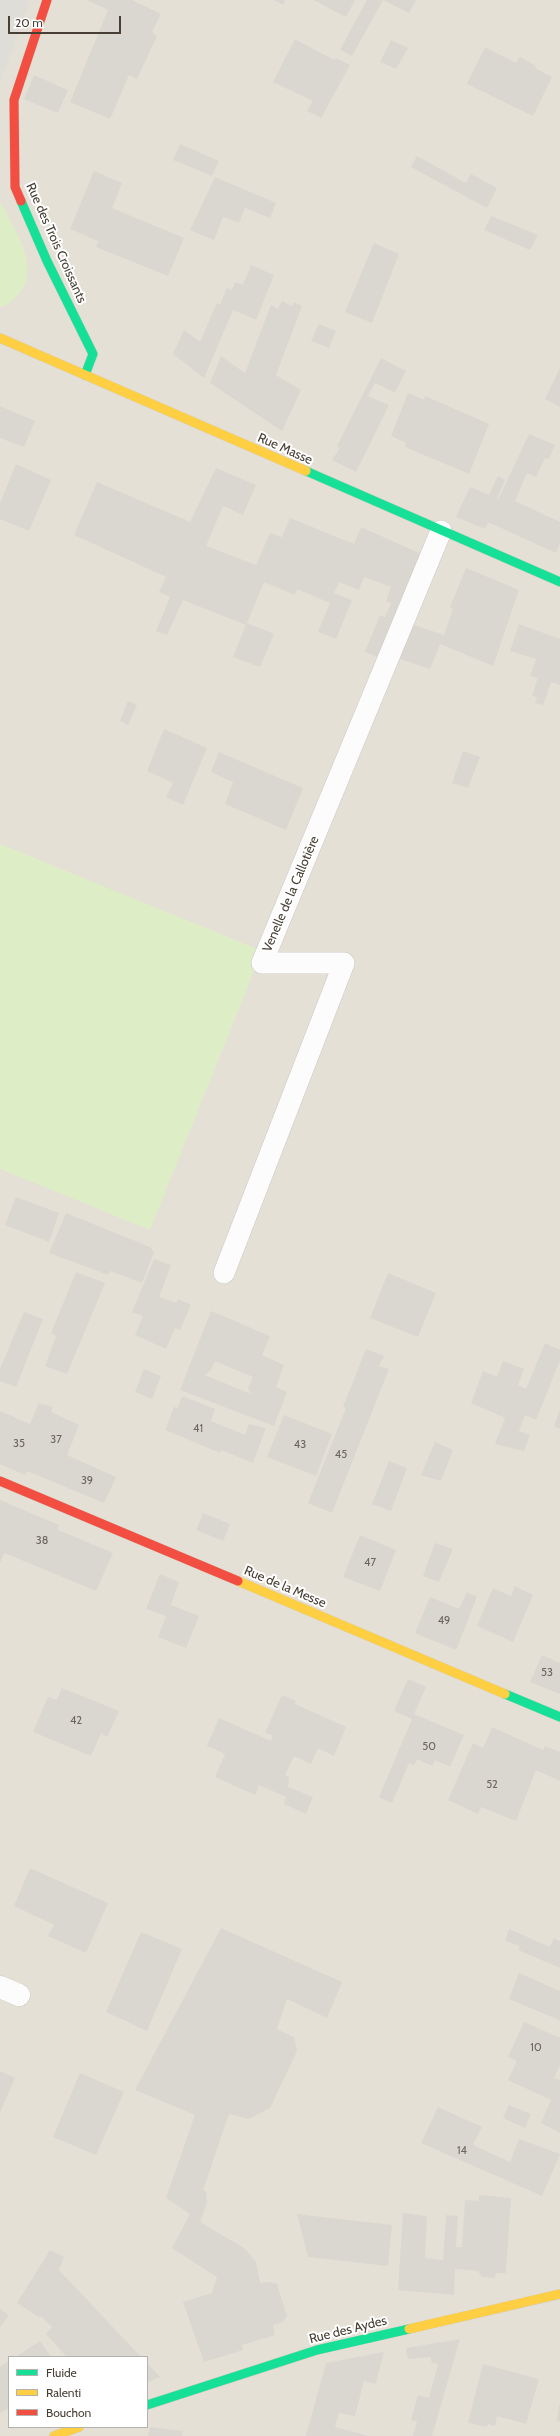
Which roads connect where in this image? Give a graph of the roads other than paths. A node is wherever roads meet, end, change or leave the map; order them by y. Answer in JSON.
{"nodes":[{"id":1,"x":47,"y":0,"type":"edge"},
{"id":2,"x":0,"y":338,"type":"edge"},
{"id":3,"x":85,"y":375,"type":"junction"},
{"id":4,"x":441,"y":531,"type":"junction"},
{"id":5,"x":560,"y":582,"type":"edge"},
{"id":6,"x":224,"y":1273,"type":"dead end"},
{"id":7,"x":0,"y":1481,"type":"edge"},
{"id":8,"x":560,"y":1717,"type":"edge"},
{"id":9,"x":559,"y":2290,"type":"edge"},
{"id":10,"x":148,"y":2405,"type":"edge"},
{"id":11,"x":76,"y":2428,"type":"edge"},
{"id":12,"x":54,"y":2436,"type":"edge"}],
"edges":[{"from":1,"to":3,"type":"street","name":"Rue des Trois Croissants"},
{"from":2,"to":3,"type":"street","name":"Rue Masse"},
{"from":3,"to":4,"type":"street","name":"Rue Masse"},
{"from":4,"to":5,"type":"street","name":"Rue Masse"},
{"from":4,"to":6,"type":"lane","name":"Venelle de la Callotière"},
{"from":7,"to":8,"type":"street","name":"Rue de la Messe"},
{"from":9,"to":10,"type":"street","name":"Rue des Aydes"},
{"from":11,"to":12,"type":"street"}]}
